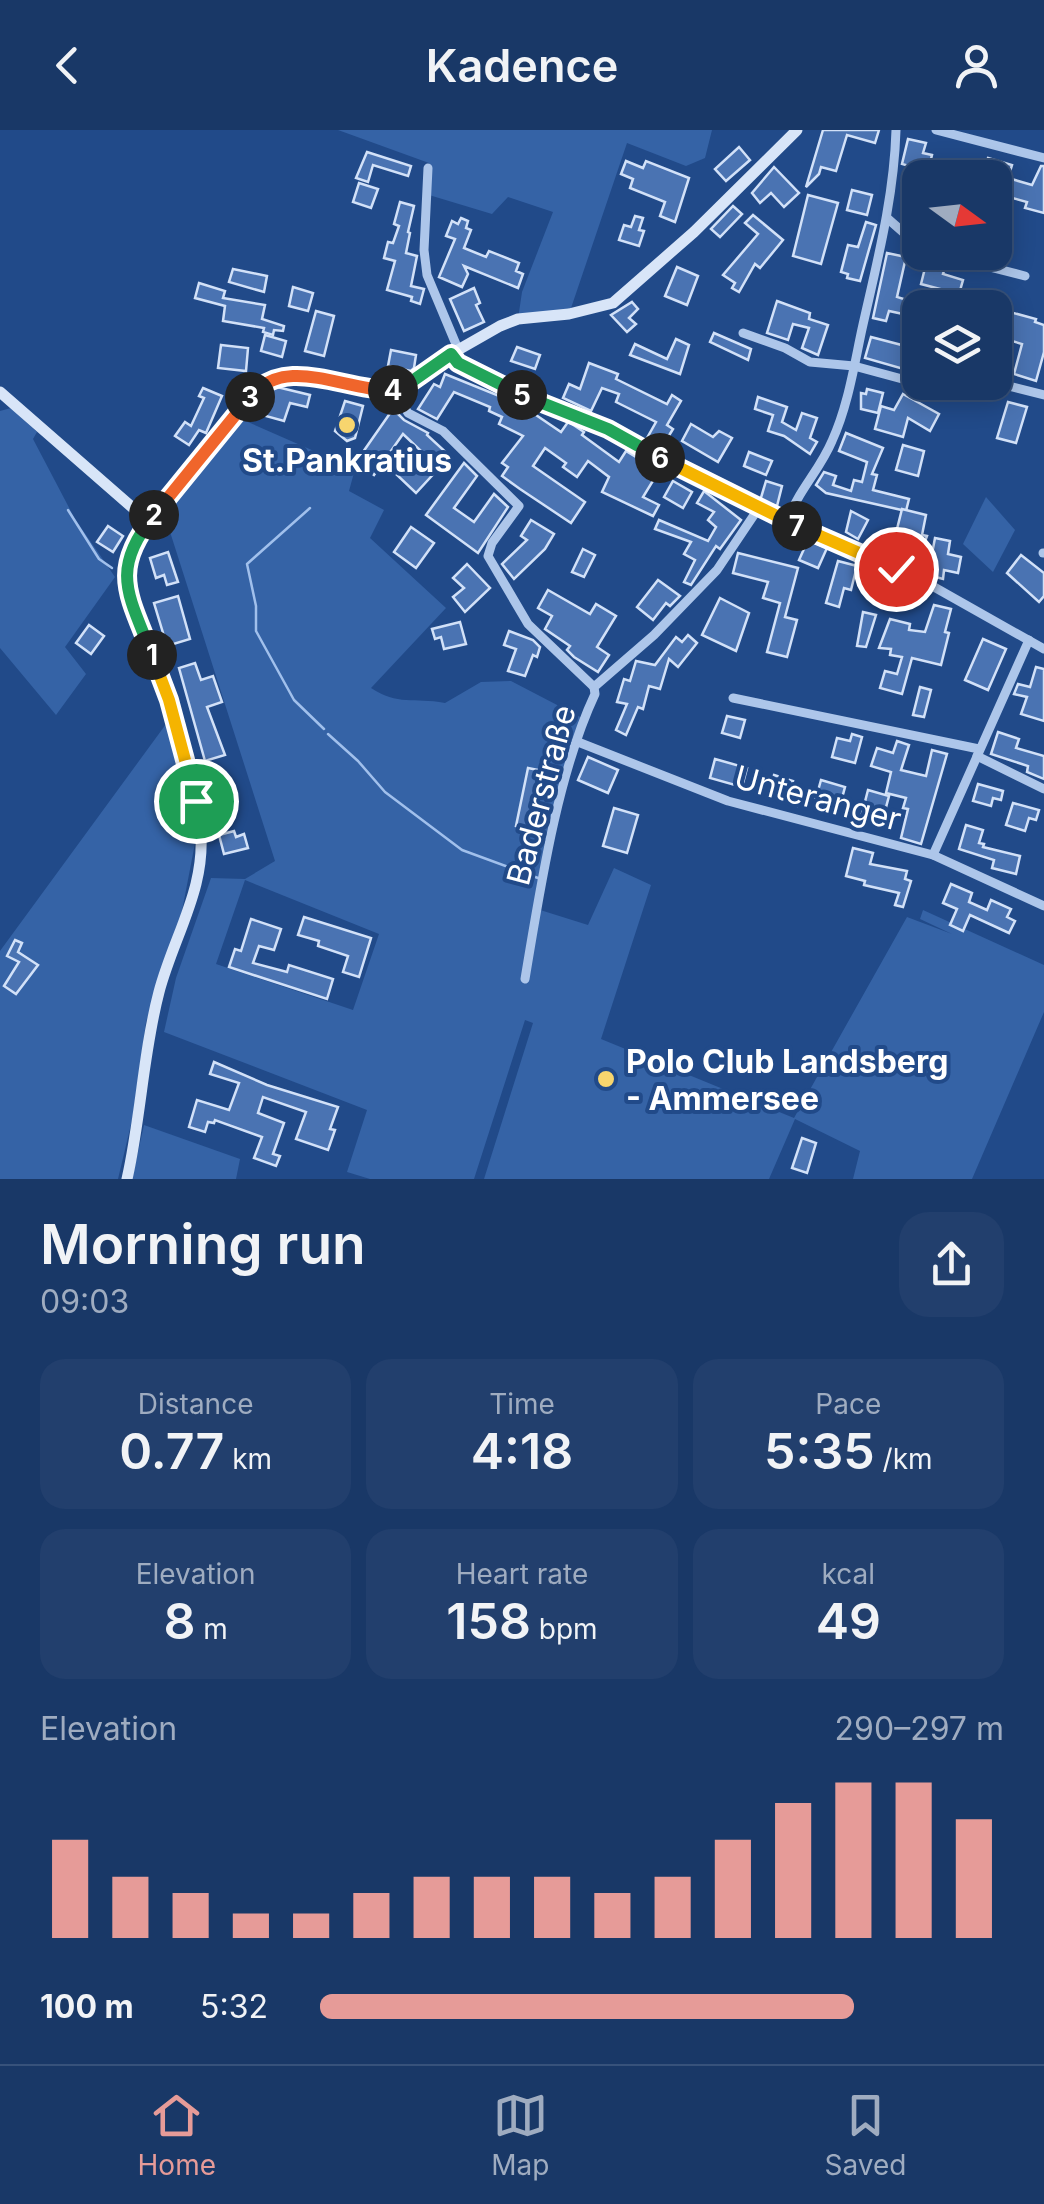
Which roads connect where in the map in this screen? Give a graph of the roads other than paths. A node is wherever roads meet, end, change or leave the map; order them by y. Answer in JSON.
{"nodes":[{"id":1,"x":797,"y":130,"type":"edge"},
{"id":2,"x":896,"y":130,"type":"edge"},
{"id":3,"x":936,"y":130,"type":"edge"},
{"id":4,"x":1044,"y":158,"type":"edge"},
{"id":5,"x":428,"y":168,"type":"dead end"},
{"id":6,"x":887,"y":218,"type":"junction"},
{"id":7,"x":902,"y":231,"type":"edge"},
{"id":8,"x":1001,"y":270,"type":"edge"},
{"id":9,"x":1025,"y":276,"type":"dead end"},
{"id":10,"x":743,"y":334,"type":"dead end"},
{"id":11,"x":455,"y":352,"type":"junction"},
{"id":12,"x":854,"y":366,"type":"junction"},
{"id":13,"x":902,"y":379,"type":"edge"},
{"id":14,"x":1012,"y":387,"type":"edge"},
{"id":15,"x":401,"y":389,"type":"junction"},
{"id":16,"x":0,"y":392,"type":"edge"},
{"id":17,"x":1044,"y":395,"type":"edge"},
{"id":18,"x":758,"y":509,"type":"junction"},
{"id":19,"x":149,"y":522,"type":"junction"},
{"id":20,"x":787,"y":522,"type":"junction"},
{"id":21,"x":1029,"y":640,"type":"junction"},
{"id":22,"x":1044,"y":649,"type":"edge"},
{"id":23,"x":594,"y":687,"type":"junction"},
{"id":24,"x":733,"y":698,"type":"dead end"},
{"id":25,"x":578,"y":742,"type":"junction"},
{"id":26,"x":978,"y":752,"type":"junction"},
{"id":27,"x":1044,"y":790,"type":"edge"},
{"id":28,"x":933,"y":855,"type":"junction"},
{"id":29,"x":1044,"y":906,"type":"edge"},
{"id":30,"x":525,"y":980,"type":"dead end"},
{"id":31,"x":127,"y":1179,"type":"edge"}],
"edges":[{"from":1,"to":11,"type":"street"},
{"from":2,"to":6,"type":"street"},
{"from":3,"to":4,"type":"street"},
{"from":5,"to":11,"type":"street"},
{"from":6,"to":7,"type":"street"},
{"from":6,"to":12,"type":"street"},
{"from":8,"to":9,"type":"street"},
{"from":10,"to":12,"type":"street"},
{"from":11,"to":15,"type":"street"},
{"from":11,"to":18,"type":"street"},
{"from":12,"to":13,"type":"street"},
{"from":12,"to":20,"type":"street"},
{"from":14,"to":17,"type":"street"},
{"from":15,"to":19,"type":"street"},
{"from":15,"to":23,"type":"street"},
{"from":16,"to":19,"type":"street"},
{"from":18,"to":20,"type":"street"},
{"from":18,"to":23,"type":"street","name":"Baderstraße"},
{"from":19,"to":31,"type":"street"},
{"from":20,"to":21,"type":"street"},
{"from":21,"to":22,"type":"street"},
{"from":21,"to":26,"type":"street"},
{"from":23,"to":25,"type":"street","name":"Baderstraße"},
{"from":24,"to":26,"type":"street"},
{"from":25,"to":28,"type":"street","name":"Unteranger"},
{"from":25,"to":30,"type":"street","name":"Baderstraße"},
{"from":26,"to":27,"type":"street"},
{"from":26,"to":28,"type":"street"},
{"from":28,"to":29,"type":"street","name":"Unteranger"}]}
